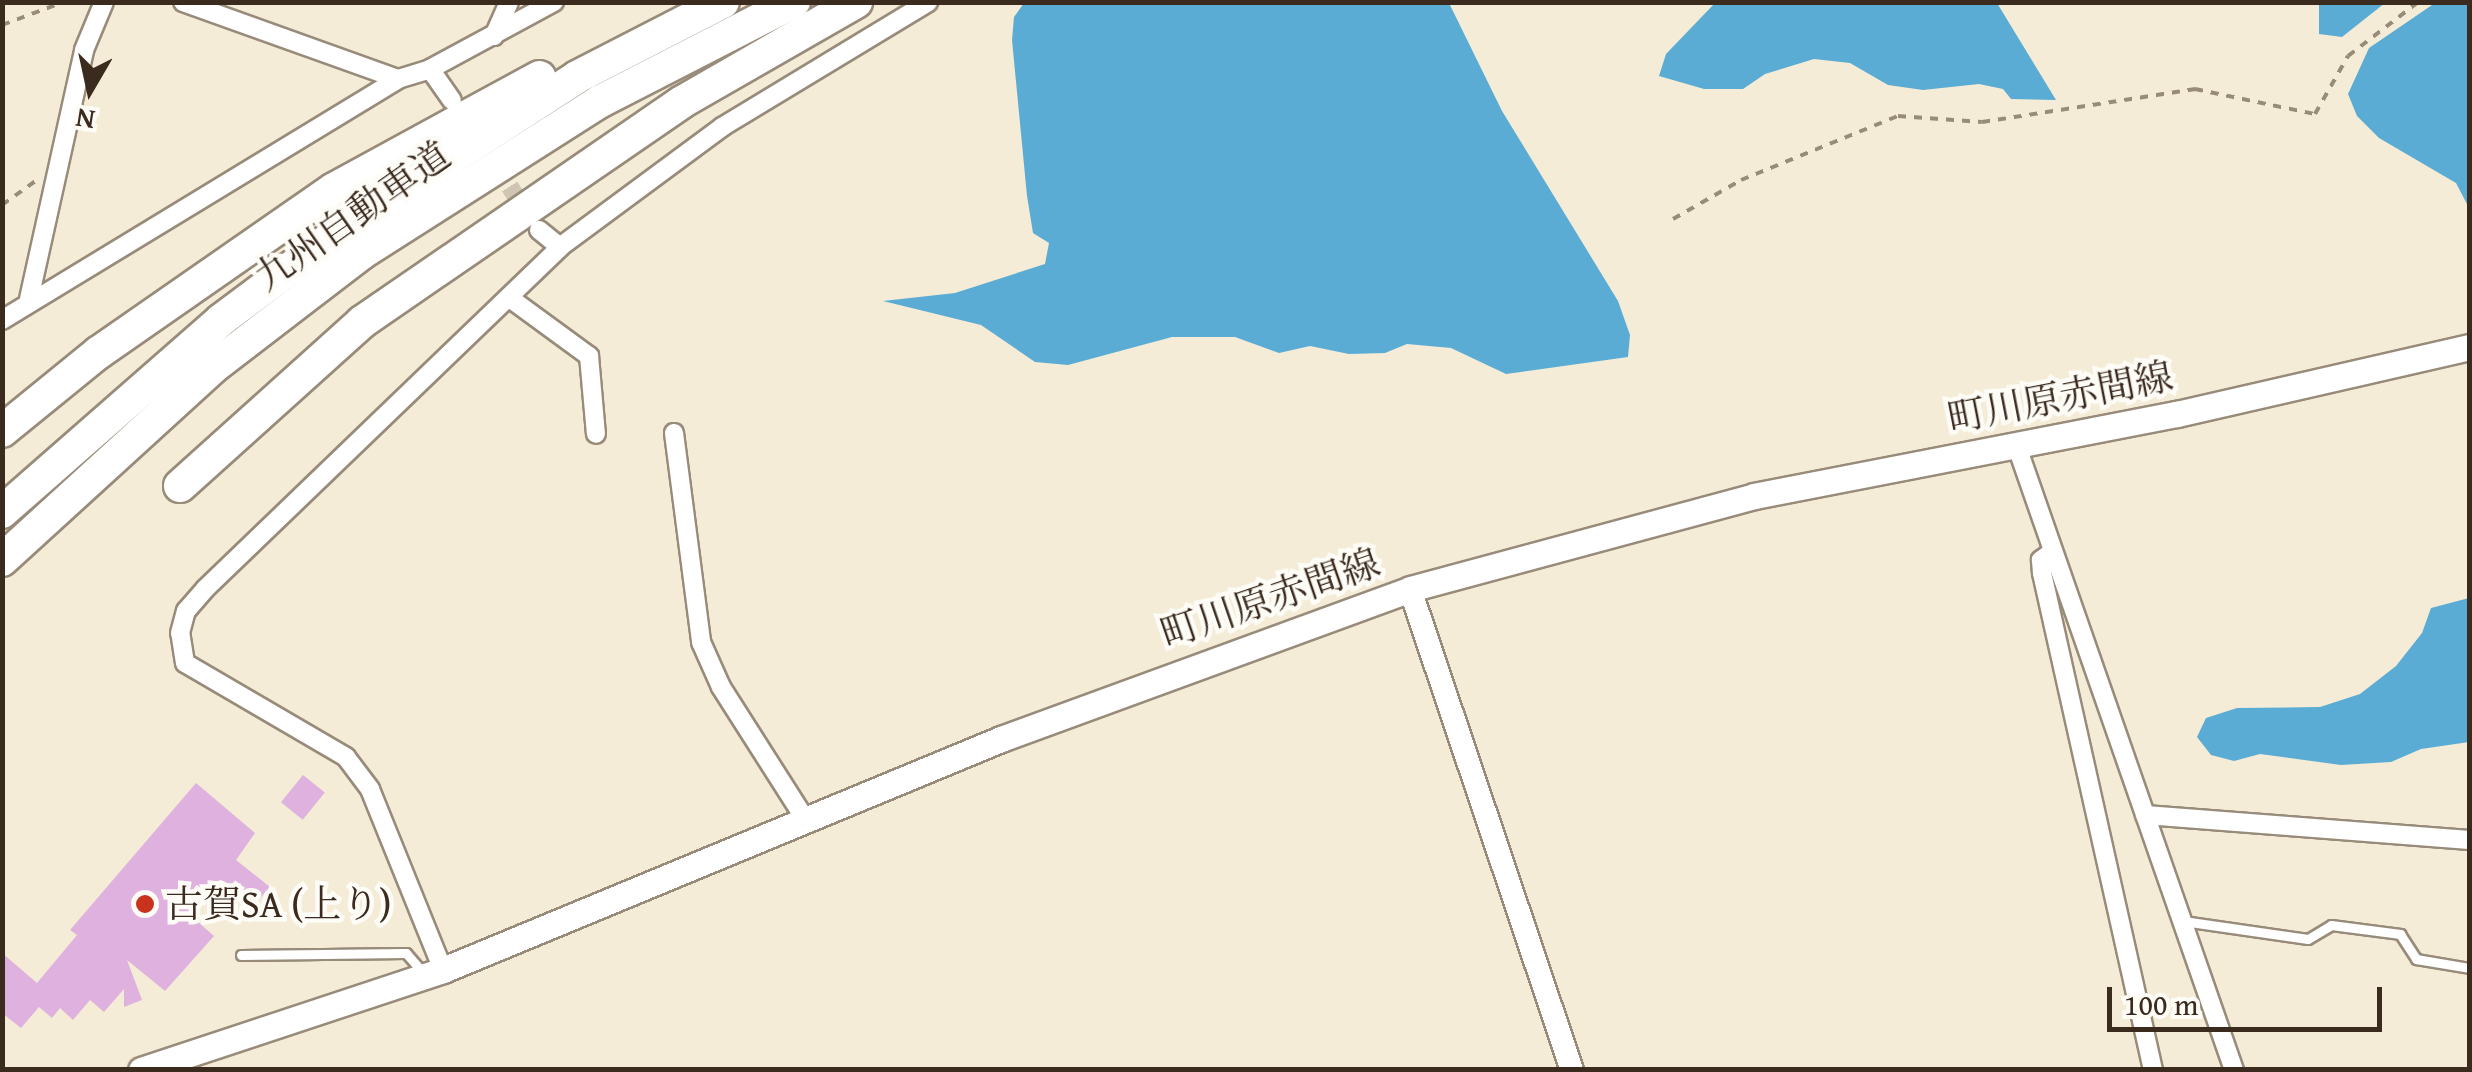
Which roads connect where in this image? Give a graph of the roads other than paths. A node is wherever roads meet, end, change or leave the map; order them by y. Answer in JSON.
{"nodes":[{"id":1,"x":104,"y":2,"type":"edge"},
{"id":2,"x":183,"y":2,"type":"edge"},
{"id":3,"x":509,"y":2,"type":"edge"},
{"id":4,"x":554,"y":2,"type":"edge"},
{"id":5,"x":723,"y":2,"type":"edge"},
{"id":6,"x":794,"y":2,"type":"edge"},
{"id":7,"x":856,"y":2,"type":"edge"},
{"id":8,"x":928,"y":2,"type":"edge"},
{"id":9,"x":665,"y":31,"type":"junction"},
{"id":10,"x":494,"y":36,"type":"junction"},
{"id":11,"x":430,"y":69,"type":"junction"},
{"id":12,"x":398,"y":80,"type":"junction"},
{"id":13,"x":452,"y":100,"type":"dead end"},
{"id":14,"x":539,"y":230,"type":"tunnel mouth"},
{"id":15,"x":560,"y":247,"type":"junction"},
{"id":16,"x":511,"y":298,"type":"junction"},
{"id":17,"x":29,"y":299,"type":"junction"},
{"id":18,"x":2,"y":320,"type":"edge"},
{"id":19,"x":2470,"y":347,"type":"edge"},
{"id":20,"x":2,"y":431,"type":"edge"},
{"id":21,"x":674,"y":433,"type":"dead end"},
{"id":22,"x":596,"y":434,"type":"dead end"},
{"id":23,"x":2016,"y":444,"type":"junction"},
{"id":24,"x":180,"y":486,"type":"dead end"},
{"id":25,"x":2,"y":512,"type":"edge"},
{"id":26,"x":2052,"y":552,"type":"junction"},
{"id":27,"x":2,"y":560,"type":"edge"},
{"id":28,"x":1410,"y":589,"type":"junction"},
{"id":29,"x":2145,"y":815,"type":"junction"},
{"id":30,"x":806,"y":820,"type":"junction"},
{"id":31,"x":2470,"y":840,"type":"edge"},
{"id":32,"x":2181,"y":920,"type":"junction"},
{"id":33,"x":241,"y":955,"type":"dead end"},
{"id":34,"x":2470,"y":968,"type":"edge"},
{"id":35,"x":434,"y":973,"type":"junction"},
{"id":36,"x":142,"y":1070,"type":"edge"},
{"id":37,"x":1572,"y":1070,"type":"edge"},
{"id":38,"x":2153,"y":1070,"type":"edge"},
{"id":39,"x":2234,"y":1070,"type":"edge"}],
"edges":[{"from":1,"to":17,"type":"street"},
{"from":2,"to":12,"type":"street"},
{"from":3,"to":10,"type":"street"},
{"from":4,"to":10,"type":"street"},
{"from":5,"to":9,"type":"highway","name":"九州自動車道"},
{"from":6,"to":27,"type":"highway","name":"九州自動車道"},
{"from":7,"to":24,"type":"highway"},
{"from":8,"to":15,"type":"street"},
{"from":9,"to":20,"type":"highway"},
{"from":9,"to":25,"type":"highway","name":"九州自動車道"},
{"from":10,"to":11,"type":"street"},
{"from":11,"to":12,"type":"street"},
{"from":11,"to":13,"type":"street"},
{"from":12,"to":17,"type":"street"},
{"from":14,"to":15,"type":"street"},
{"from":15,"to":16,"type":"street"},
{"from":16,"to":22,"type":"street"},
{"from":16,"to":35,"type":"street"},
{"from":17,"to":18,"type":"street"},
{"from":19,"to":23,"type":"main road","name":"町川原赤間線"},
{"from":21,"to":30,"type":"street"},
{"from":23,"to":26,"type":"street"},
{"from":23,"to":28,"type":"main road","name":"町川原赤間線"},
{"from":26,"to":29,"type":"street"},
{"from":26,"to":38,"type":"street"},
{"from":28,"to":30,"type":"main road","name":"町川原赤間線"},
{"from":28,"to":37,"type":"street"},
{"from":29,"to":31,"type":"street"},
{"from":29,"to":32,"type":"street"},
{"from":30,"to":35,"type":"main road","name":"町川原赤間線"},
{"from":32,"to":34,"type":"lane"},
{"from":32,"to":39,"type":"street"},
{"from":33,"to":35,"type":"lane"},
{"from":35,"to":36,"type":"main road","name":"町川原赤間線"}]}
